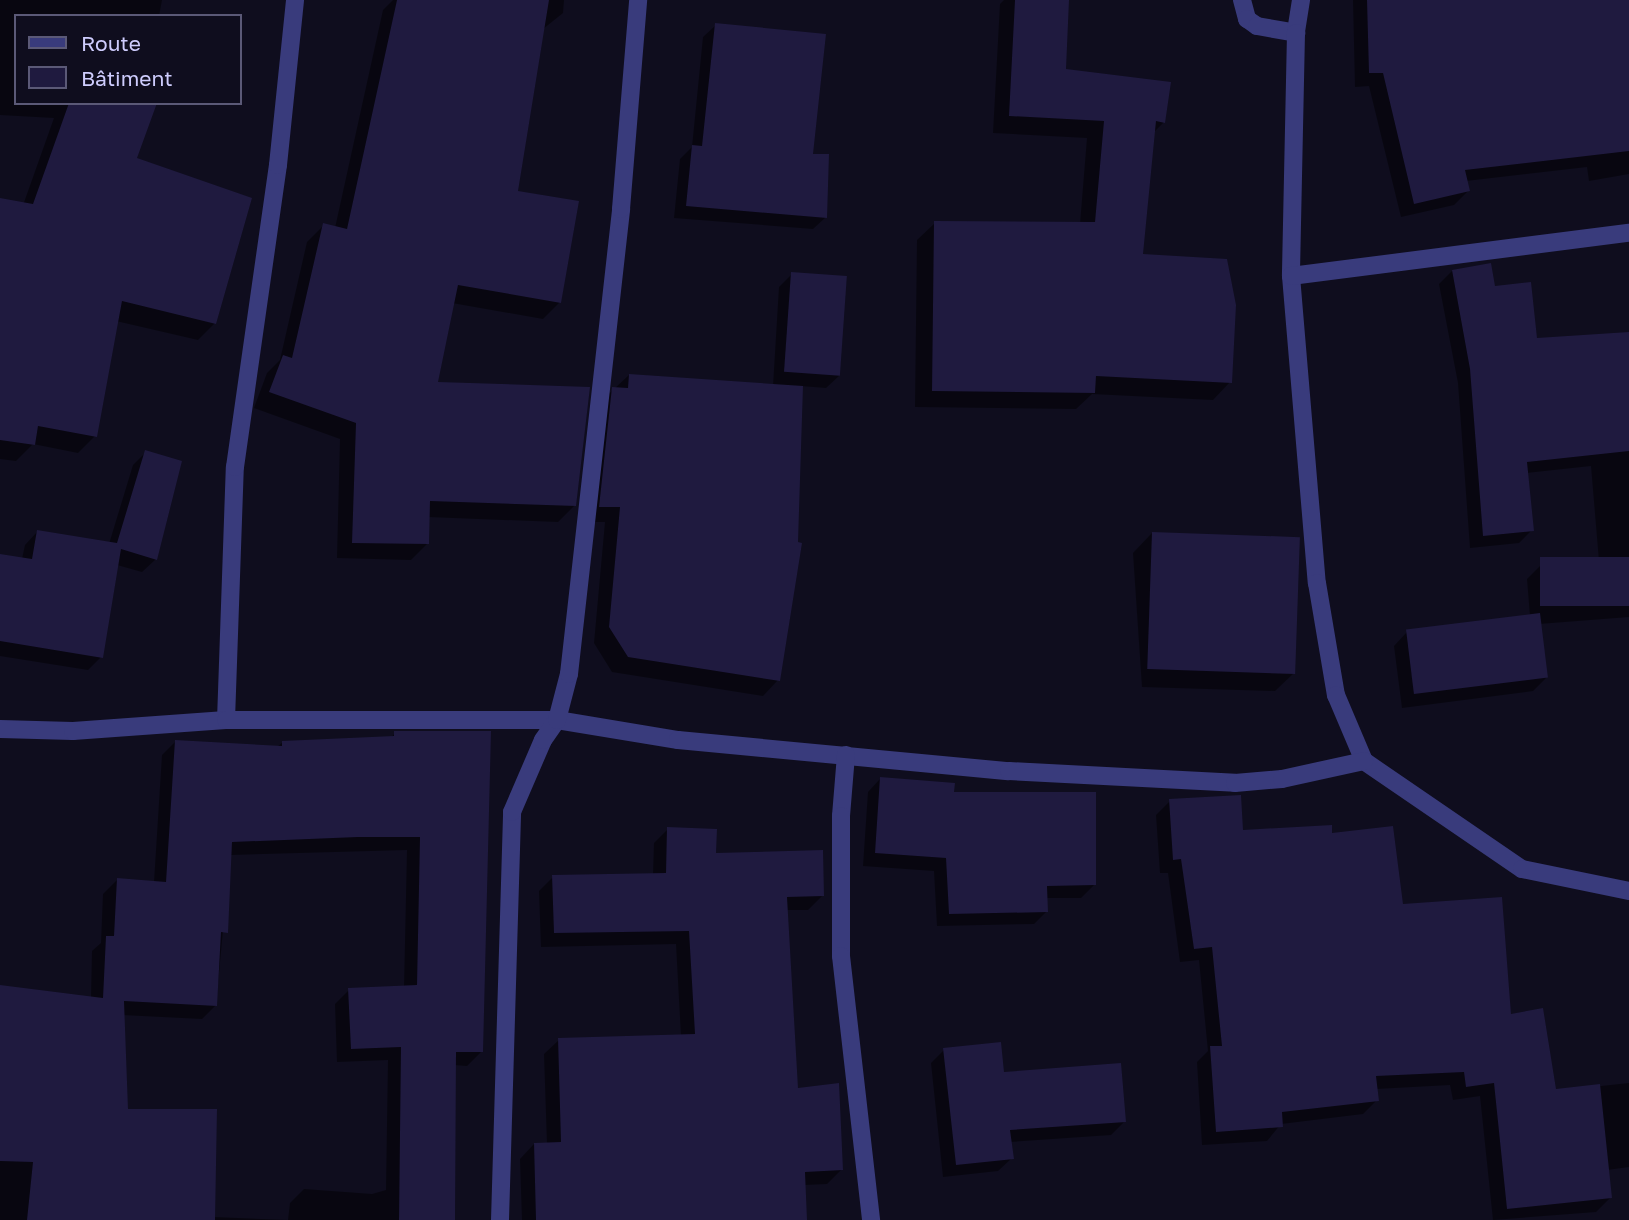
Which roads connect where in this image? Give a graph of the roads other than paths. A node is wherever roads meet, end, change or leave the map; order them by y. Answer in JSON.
{"nodes":[{"id":1,"x":295,"y":0,"type":"edge"},
{"id":2,"x":638,"y":0,"type":"edge"},
{"id":3,"x":1242,"y":0,"type":"edge"},
{"id":4,"x":1301,"y":0,"type":"edge"},
{"id":5,"x":1296,"y":33,"type":"junction"},
{"id":6,"x":1629,"y":233,"type":"edge"},
{"id":7,"x":1291,"y":276,"type":"junction"},
{"id":8,"x":226,"y":720,"type":"junction"},
{"id":9,"x":557,"y":720,"type":"junction"},
{"id":10,"x":0,"y":729,"type":"edge"},
{"id":11,"x":846,"y":755,"type":"junction"},
{"id":12,"x":1364,"y":761,"type":"junction"},
{"id":13,"x":1629,"y":891,"type":"edge"},
{"id":14,"x":500,"y":1220,"type":"edge"},
{"id":15,"x":871,"y":1220,"type":"edge"}],
"edges":[{"from":1,"to":8,"type":"street"},
{"from":2,"to":9,"type":"street"},
{"from":3,"to":5,"type":"street"},
{"from":4,"to":5,"type":"street"},
{"from":5,"to":7,"type":"street"},
{"from":6,"to":7,"type":"street"},
{"from":7,"to":12,"type":"street"},
{"from":8,"to":9,"type":"street"},
{"from":8,"to":10,"type":"street"},
{"from":9,"to":11,"type":"street"},
{"from":9,"to":14,"type":"street"},
{"from":11,"to":12,"type":"street"},
{"from":11,"to":15,"type":"street"},
{"from":12,"to":13,"type":"street"}]}
